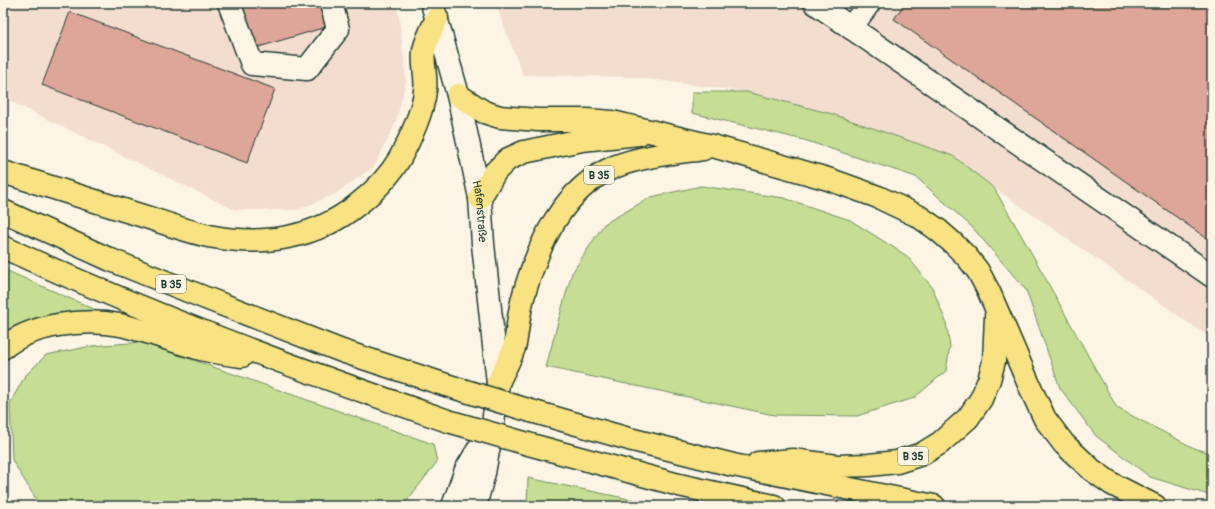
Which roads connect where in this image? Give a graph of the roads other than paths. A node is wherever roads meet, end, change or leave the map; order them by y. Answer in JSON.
{"nodes":[{"id":1,"x":229,"y":3,"type":"edge"},
{"id":2,"x":331,"y":3,"type":"edge"},
{"id":3,"x":815,"y":3,"type":"edge"},
{"id":4,"x":869,"y":3,"type":"edge"},
{"id":5,"x":435,"y":10,"type":"edge"},
{"id":6,"x":851,"y":28,"type":"junction"},
{"id":7,"x":458,"y":95,"type":"junction"},
{"id":8,"x":654,"y":133,"type":"junction"},
{"id":9,"x":716,"y":147,"type":"junction"},
{"id":10,"x":3,"y":172,"type":"edge"},
{"id":11,"x":480,"y":198,"type":"junction"},
{"id":12,"x":3,"y":211,"type":"edge"},
{"id":13,"x":3,"y":247,"type":"edge"},
{"id":14,"x":1212,"y":276,"type":"edge"},
{"id":15,"x":996,"y":311,"type":"junction"},
{"id":16,"x":3,"y":348,"type":"edge"},
{"id":17,"x":276,"y":360,"type":"junction"},
{"id":18,"x":498,"y":383,"type":"junction"},
{"id":19,"x":493,"y":424,"type":"junction"},
{"id":20,"x":733,"y":465,"type":"junction"},
{"id":21,"x":453,"y":506,"type":"edge"},
{"id":22,"x":475,"y":506,"type":"edge"},
{"id":23,"x":774,"y":506,"type":"edge"},
{"id":24,"x":934,"y":506,"type":"edge"},
{"id":25,"x":1155,"y":506,"type":"edge"}],
"edges":[{"from":1,"to":2,"type":"street"},
{"from":3,"to":6,"type":"street"},
{"from":4,"to":6,"type":"street"},
{"from":5,"to":7,"type":"street","name":"Hafenstraße"},
{"from":5,"to":10,"type":"highway"},
{"from":6,"to":14,"type":"street"},
{"from":7,"to":8,"type":"highway","number":"B 35"},
{"from":7,"to":11,"type":"street","name":"Hafenstraße"},
{"from":8,"to":9,"type":"highway","number":"B 35"},
{"from":8,"to":11,"type":"highway","number":"B 35"},
{"from":9,"to":15,"type":"highway","number":"B 35"},
{"from":9,"to":18,"type":"highway","number":"B 35"},
{"from":11,"to":18,"type":"street","name":"Hafenstraße"},
{"from":12,"to":20,"type":"highway","number":"B 35","bridge":true},
{"from":13,"to":17,"type":"highway"},
{"from":15,"to":20,"type":"highway","number":"B 35"},
{"from":15,"to":25,"type":"highway","number":"B 35"},
{"from":16,"to":17,"type":"highway"},
{"from":17,"to":23,"type":"highway","bridge":true},
{"from":18,"to":19,"type":"street","name":"Hafenstraße"},
{"from":19,"to":21,"type":"street","name":"Hafenstraße"},
{"from":19,"to":22,"type":"street","name":"Hafenstraße"},
{"from":20,"to":24,"type":"highway","number":"B 35"}]}
